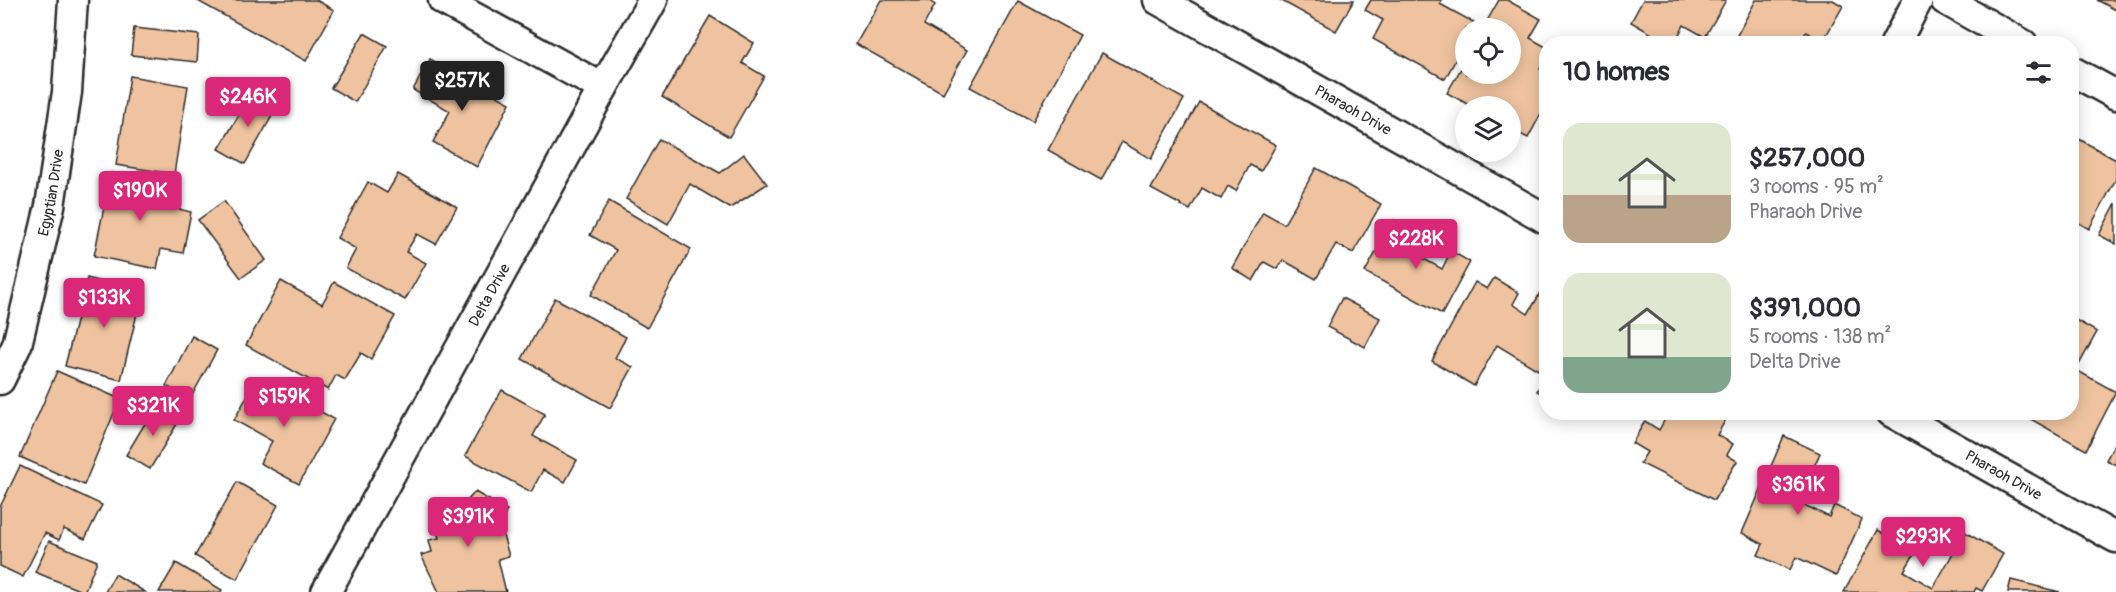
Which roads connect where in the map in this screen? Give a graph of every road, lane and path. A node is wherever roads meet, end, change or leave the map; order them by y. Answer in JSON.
{"nodes":[{"id":1,"x":73,"y":0,"type":"edge"},
{"id":2,"x":443,"y":0,"type":"edge"},
{"id":3,"x":653,"y":0,"type":"edge"},
{"id":4,"x":1158,"y":0,"type":"edge"},
{"id":5,"x":1918,"y":0,"type":"edge"},
{"id":6,"x":1945,"y":0,"type":"edge"},
{"id":7,"x":1899,"y":36,"type":"edge"},
{"id":8,"x":2009,"y":36,"type":"edge"},
{"id":9,"x":2079,"y":75,"type":"edge"},
{"id":10,"x":603,"y":87,"type":"junction"},
{"id":11,"x":2116,"y":95,"type":"edge"},
{"id":12,"x":1539,"y":215,"type":"edge"},
{"id":13,"x":0,"y":380,"type":"edge"},
{"id":14,"x":1906,"y":420,"type":"edge"},
{"id":15,"x":2116,"y":538,"type":"edge"},
{"id":16,"x":326,"y":592,"type":"edge"}],
"edges":[{"from":1,"to":13,"type":"street","name":"Egyptian Drive"},
{"from":2,"to":10,"type":"street"},
{"from":3,"to":10,"type":"street","name":"Delta Drive"},
{"from":4,"to":12,"type":"street","name":"Pharaoh Drive"},
{"from":5,"to":7,"type":"street"},
{"from":6,"to":8,"type":"street"},
{"from":9,"to":11,"type":"street"},
{"from":10,"to":16,"type":"street","name":"Delta Drive"},
{"from":14,"to":15,"type":"street","name":"Pharaoh Drive"}]}
